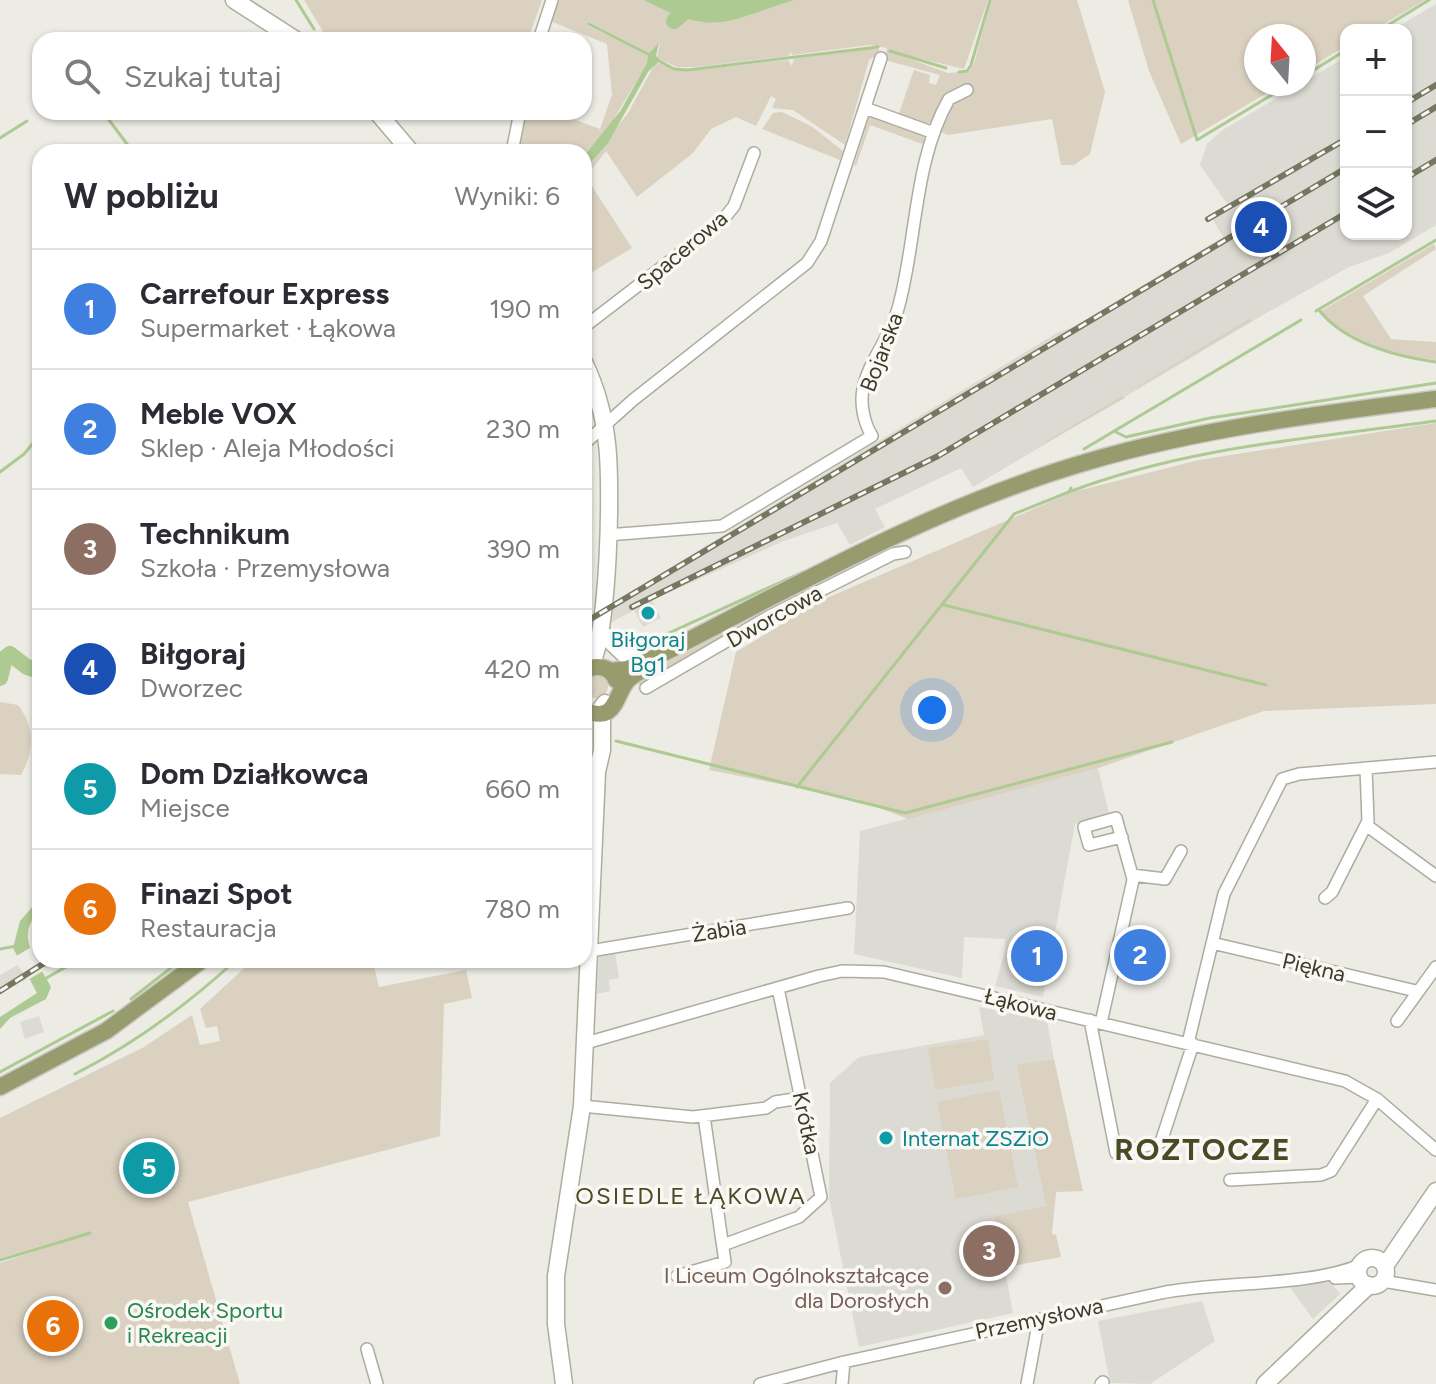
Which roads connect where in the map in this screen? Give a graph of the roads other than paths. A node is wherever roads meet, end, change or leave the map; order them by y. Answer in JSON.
{"nodes":[{"id":1,"x":234,"y":0,"type":"edge"},
{"id":2,"x":552,"y":0,"type":"edge"},
{"id":3,"x":284,"y":32,"type":"edge"},
{"id":4,"x":542,"y":32,"type":"edge"},
{"id":5,"x":881,"y":58,"type":"dead end"},
{"id":6,"x":967,"y":90,"type":"dead end"},
{"id":7,"x":865,"y":108,"type":"junction"},
{"id":8,"x":384,"y":120,"type":"edge"},
{"id":9,"x":518,"y":120,"type":"edge"},
{"id":10,"x":934,"y":133,"type":"junction"},
{"id":11,"x":404,"y":144,"type":"edge"},
{"id":12,"x":514,"y":144,"type":"edge"},
{"id":13,"x":754,"y":153,"type":"dead end"},
{"id":14,"x":592,"y":321,"type":"edge"},
{"id":15,"x":592,"y":387,"type":"edge"},
{"id":16,"x":1436,"y":399,"type":"edge"},
{"id":17,"x":605,"y":427,"type":"junction"},
{"id":18,"x":592,"y":438,"type":"edge"},
{"id":19,"x":607,"y":535,"type":"junction"},
{"id":20,"x":905,"y":552,"type":"dead end"},
{"id":21,"x":736,"y":616,"type":"junction"},
{"id":22,"x":744,"y":631,"type":"junction"},
{"id":23,"x":602,"y":633,"type":"junction"},
{"id":24,"x":658,"y":655,"type":"junction"},
{"id":25,"x":598,"y":670,"type":"edge"},
{"id":26,"x":638,"y":683,"type":"junction"},
{"id":27,"x":593,"y":708,"type":"edge"},
{"id":28,"x":1436,"y":762,"type":"edge"},
{"id":29,"x":1366,"y":768,"type":"junction"},
{"id":30,"x":1366,"y":825,"type":"junction"},
{"id":31,"x":1122,"y":837,"type":"dead end"},
{"id":32,"x":1181,"y":851,"type":"dead end"},
{"id":33,"x":1132,"y":875,"type":"junction"},
{"id":34,"x":1436,"y":876,"type":"edge"},
{"id":35,"x":1325,"y":898,"type":"dead end"},
{"id":36,"x":592,"y":900,"type":"edge"},
{"id":37,"x":848,"y":908,"type":"dead end"},
{"id":38,"x":1212,"y":943,"type":"junction"},
{"id":39,"x":592,"y":951,"type":"edge"},
{"id":40,"x":1436,"y":967,"type":"edge"},
{"id":41,"x":191,"y":968,"type":"edge"},
{"id":42,"x":589,"y":968,"type":"edge"},
{"id":43,"x":778,"y":988,"type":"junction"},
{"id":44,"x":1416,"y":991,"type":"junction"},
{"id":45,"x":1397,"y":1021,"type":"dead end"},
{"id":46,"x":1095,"y":1022,"type":"junction"},
{"id":47,"x":586,"y":1043,"type":"junction"},
{"id":48,"x":1190,"y":1044,"type":"junction"},
{"id":49,"x":0,"y":1087,"type":"edge"},
{"id":50,"x":801,"y":1098,"type":"junction"},
{"id":51,"x":1377,"y":1099,"type":"junction"},
{"id":52,"x":582,"y":1106,"type":"junction"},
{"id":53,"x":704,"y":1116,"type":"junction"},
{"id":54,"x":1436,"y":1150,"type":"edge"},
{"id":55,"x":1230,"y":1180,"type":"dead end"},
{"id":56,"x":1436,"y":1191,"type":"edge"},
{"id":57,"x":723,"y":1245,"type":"junction"},
{"id":58,"x":1372,"y":1273,"type":"junction"},
{"id":59,"x":677,"y":1276,"type":"dead end"},
{"id":60,"x":1436,"y":1290,"type":"edge"},
{"id":61,"x":1039,"y":1319,"type":"junction"},
{"id":62,"x":367,"y":1349,"type":"dead end"},
{"id":63,"x":844,"y":1362,"type":"junction"},
{"id":64,"x":377,"y":1384,"type":"edge"},
{"id":65,"x":564,"y":1384,"type":"edge"},
{"id":66,"x":760,"y":1384,"type":"edge"},
{"id":67,"x":842,"y":1384,"type":"edge"},
{"id":68,"x":1027,"y":1384,"type":"edge"},
{"id":69,"x":1265,"y":1384,"type":"edge"}],
"edges":[{"from":1,"to":3,"type":"street"},
{"from":2,"to":4,"type":"street"},
{"from":5,"to":7,"type":"street"},
{"from":6,"to":10,"type":"street","name":"Bojarska"},
{"from":7,"to":10,"type":"street"},
{"from":7,"to":17,"type":"street"},
{"from":8,"to":11,"type":"street"},
{"from":9,"to":12,"type":"street"},
{"from":10,"to":19,"type":"street","name":"Bojarska"},
{"from":13,"to":14,"type":"street","name":"Spacerowa"},
{"from":15,"to":17,"type":"street"},
{"from":16,"to":21,"type":"main road"},
{"from":17,"to":18,"type":"street"},
{"from":17,"to":19,"type":"street"},
{"from":19,"to":23,"type":"street"},
{"from":20,"to":22,"type":"street","name":"Dworcowa"},
{"from":21,"to":22,"type":"street"},
{"from":21,"to":24,"type":"main road"},
{"from":22,"to":26,"type":"street","name":"Dworcowa"},
{"from":23,"to":24,"type":"street"},
{"from":23,"to":25,"type":"street"},
{"from":24,"to":25,"type":"main road"},
{"from":24,"to":26,"type":"main road"},
{"from":25,"to":27,"type":"main road"},
{"from":26,"to":27,"type":"main road"},
{"from":27,"to":36,"type":"street"},
{"from":28,"to":29,"type":"street"},
{"from":29,"to":30,"type":"street"},
{"from":29,"to":38,"type":"street"},
{"from":30,"to":34,"type":"street"},
{"from":30,"to":35,"type":"street"},
{"from":31,"to":33,"type":"street"},
{"from":32,"to":33,"type":"street"},
{"from":33,"to":46,"type":"street"},
{"from":37,"to":39,"type":"street","name":"Żabia"},
{"from":38,"to":44,"type":"street","name":"Piękna"},
{"from":38,"to":48,"type":"street"},
{"from":40,"to":44,"type":"street"},
{"from":41,"to":49,"type":"main road"},
{"from":42,"to":47,"type":"street"},
{"from":43,"to":46,"type":"street","name":"Łąkowa"},
{"from":43,"to":47,"type":"street","name":"Łąkowa"},
{"from":43,"to":50,"type":"street","name":"Krótka"},
{"from":44,"to":45,"type":"street"},
{"from":46,"to":48,"type":"street","name":"Łąkowa"},
{"from":46,"to":48,"type":"street"},
{"from":47,"to":52,"type":"street"},
{"from":48,"to":51,"type":"street","name":"Łąkowa"},
{"from":50,"to":53,"type":"street"},
{"from":50,"to":57,"type":"street","name":"Krótka"},
{"from":51,"to":54,"type":"street","name":"Łąkowa"},
{"from":51,"to":55,"type":"street"},
{"from":52,"to":53,"type":"street"},
{"from":52,"to":65,"type":"street"},
{"from":53,"to":57,"type":"street"},
{"from":56,"to":58,"type":"street"},
{"from":57,"to":59,"type":"street"},
{"from":58,"to":60,"type":"street"},
{"from":58,"to":61,"type":"street","name":"Przemysłowa"},
{"from":58,"to":69,"type":"street"},
{"from":61,"to":63,"type":"street","name":"Przemysłowa"},
{"from":61,"to":68,"type":"street"},
{"from":62,"to":64,"type":"street"},
{"from":63,"to":66,"type":"street","name":"Przemysłowa"},
{"from":63,"to":67,"type":"street"}]}
